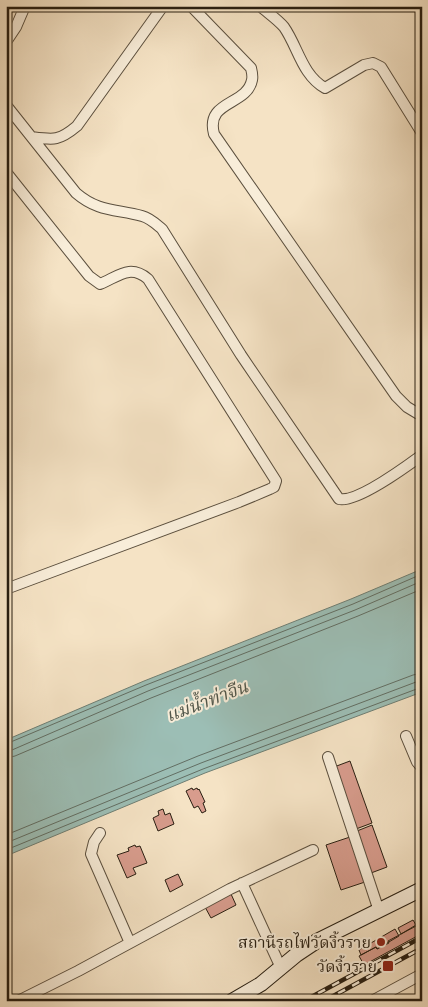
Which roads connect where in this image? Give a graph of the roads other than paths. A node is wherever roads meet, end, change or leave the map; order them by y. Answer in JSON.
{"nodes":[{"id":1,"x":25,"y":6,"type":"edge"},
{"id":2,"x":163,"y":6,"type":"edge"},
{"id":3,"x":192,"y":6,"type":"edge"},
{"id":4,"x":260,"y":6,"type":"edge"},
{"id":5,"x":6,"y":42,"type":"edge"},
{"id":6,"x":6,"y":105,"type":"edge"},
{"id":7,"x":422,"y":133,"type":"edge"},
{"id":8,"x":32,"y":137,"type":"junction"},
{"id":9,"x":6,"y":172,"type":"edge"},
{"id":10,"x":422,"y":416,"type":"edge"},
{"id":11,"x":422,"y":455,"type":"edge"},
{"id":12,"x":6,"y":589,"type":"edge"},
{"id":13,"x":406,"y":736,"type":"dead end"},
{"id":14,"x":328,"y":757,"type":"dead end"},
{"id":15,"x":422,"y":768,"type":"edge"},
{"id":16,"x":100,"y":833,"type":"dead end"},
{"id":17,"x":314,"y":850,"type":"dead end"},
{"id":18,"x":242,"y":883,"type":"junction"},
{"id":19,"x":422,"y":890,"type":"edge"},
{"id":20,"x":379,"y":911,"type":"junction"},
{"id":21,"x":130,"y":943,"type":"junction"},
{"id":22,"x":281,"y":968,"type":"junction"},
{"id":23,"x":422,"y":974,"type":"edge"},
{"id":24,"x":18,"y":1001,"type":"edge"},
{"id":25,"x":232,"y":1001,"type":"edge"},
{"id":26,"x":372,"y":1001,"type":"edge"}],
"edges":[{"from":1,"to":5,"type":"street"},
{"from":2,"to":8,"type":"street"},
{"from":3,"to":10,"type":"street"},
{"from":4,"to":7,"type":"street"},
{"from":6,"to":8,"type":"street"},
{"from":8,"to":11,"type":"street"},
{"from":9,"to":12,"type":"street"},
{"from":13,"to":15,"type":"street"},
{"from":14,"to":20,"type":"street"},
{"from":16,"to":21,"type":"street"},
{"from":17,"to":18,"type":"street"},
{"from":18,"to":21,"type":"street"},
{"from":18,"to":22,"type":"street"},
{"from":19,"to":20,"type":"street"},
{"from":20,"to":22,"type":"street"},
{"from":21,"to":24,"type":"street"},
{"from":22,"to":25,"type":"street"},
{"from":23,"to":26,"type":"street"}]}
